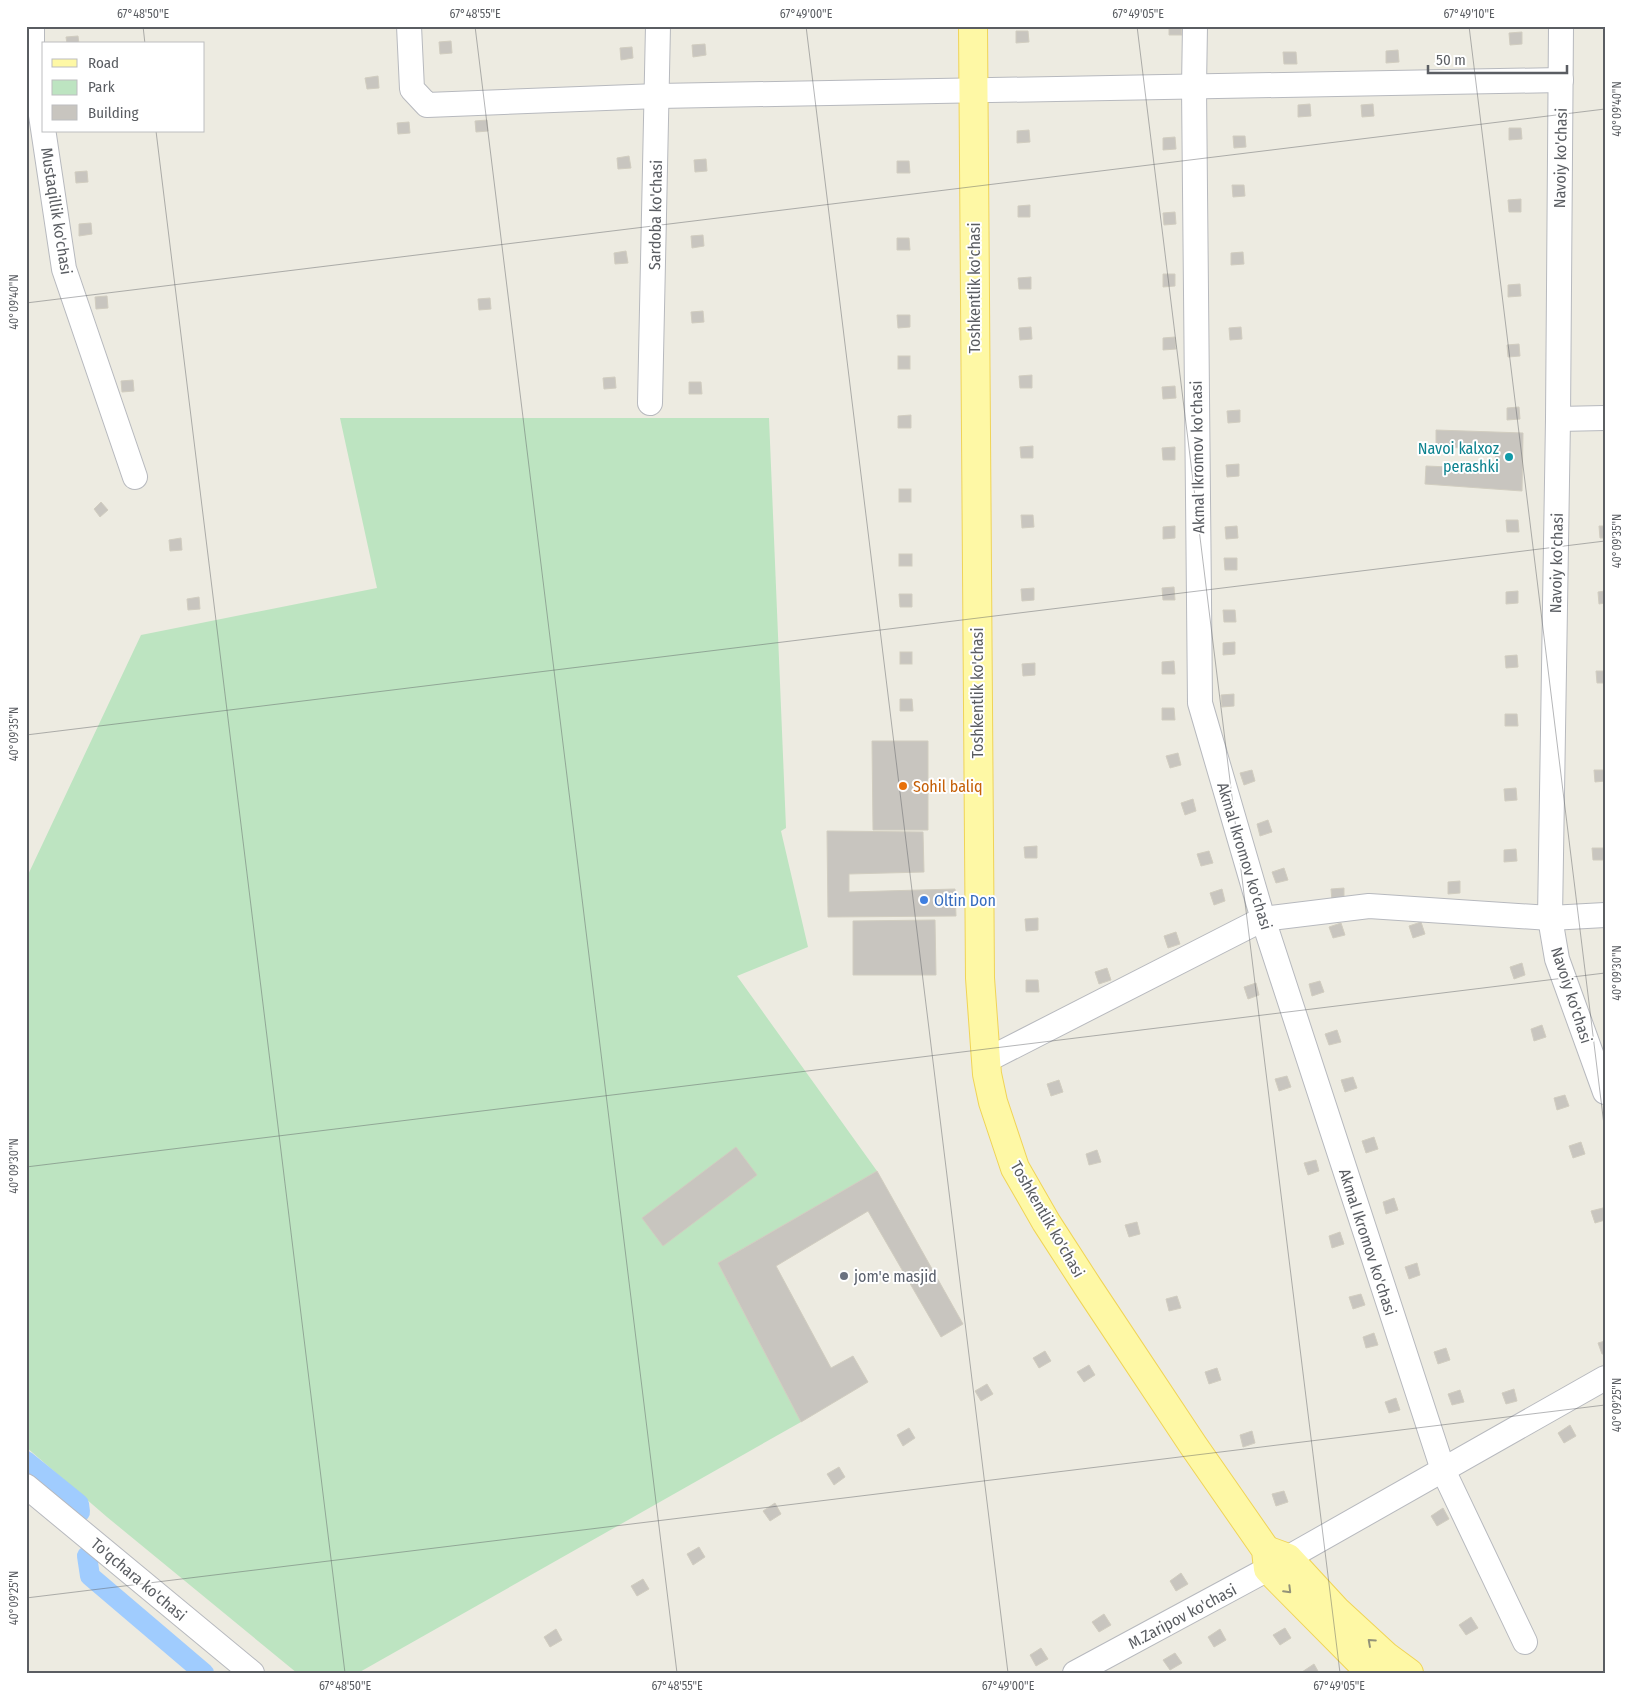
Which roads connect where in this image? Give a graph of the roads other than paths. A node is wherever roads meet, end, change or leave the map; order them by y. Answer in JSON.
{"nodes":[{"id":1,"x":32,"y":26,"type":"edge"},
{"id":2,"x":409,"y":26,"type":"edge"},
{"id":3,"x":658,"y":26,"type":"edge"},
{"id":4,"x":973,"y":26,"type":"edge"},
{"id":5,"x":1196,"y":26,"type":"edge"},
{"id":6,"x":1562,"y":26,"type":"edge"},
{"id":7,"x":1561,"y":80,"type":"junction"},
{"id":8,"x":1194,"y":87,"type":"junction"},
{"id":9,"x":973,"y":91,"type":"junction"},
{"id":10,"x":658,"y":96,"type":"junction"},
{"id":11,"x":42,"y":122,"type":"edge"},
{"id":12,"x":44,"y":132,"type":"edge"},
{"id":13,"x":650,"y":403,"type":"dead end"},
{"id":14,"x":1605,"y":418,"type":"edge"},
{"id":15,"x":1558,"y":419,"type":"junction"},
{"id":16,"x":135,"y":477,"type":"dead end"},
{"id":17,"x":1605,"y":914,"type":"edge"},
{"id":18,"x":1550,"y":918,"type":"junction"},
{"id":19,"x":1263,"y":919,"type":"junction"},
{"id":20,"x":985,"y":1061,"type":"junction"},
{"id":21,"x":1605,"y":1092,"type":"edge"},
{"id":22,"x":1605,"y":1378,"type":"edge"},
{"id":23,"x":1443,"y":1470,"type":"junction"},
{"id":24,"x":26,"y":1486,"type":"edge"},
{"id":25,"x":1274,"y":1559,"type":"junction"},
{"id":26,"x":1525,"y":1642,"type":"dead end"},
{"id":27,"x":252,"y":1673,"type":"edge"},
{"id":28,"x":1075,"y":1673,"type":"edge"},
{"id":29,"x":1373,"y":1673,"type":"edge"},
{"id":30,"x":1409,"y":1673,"type":"edge"}],
"edges":[{"from":1,"to":11,"type":"street","name":"Mustaqillik ko'chasi"},
{"from":2,"to":10,"type":"street"},
{"from":3,"to":10,"type":"street","name":"Sardoba ko'chasi"},
{"from":4,"to":9,"type":"main road","name":"Toshkentlik ko'chasi"},
{"from":5,"to":8,"type":"street","name":"Akmal Ikromov ko'chasi"},
{"from":6,"to":7,"type":"street","name":"Navoiy ko'chasi"},
{"from":7,"to":8,"type":"street"},
{"from":7,"to":15,"type":"street","name":"Navoiy ko'chasi"},
{"from":8,"to":9,"type":"street"},
{"from":8,"to":19,"type":"street","name":"Akmal Ikromov ko'chasi"},
{"from":9,"to":10,"type":"street"},
{"from":9,"to":20,"type":"main road","name":"Toshkentlik ko'chasi"},
{"from":10,"to":13,"type":"street","name":"Sardoba ko'chasi"},
{"from":12,"to":16,"type":"street","name":"Mustaqillik ko'chasi"},
{"from":14,"to":15,"type":"street"},
{"from":15,"to":18,"type":"street","name":"Navoiy ko'chasi"},
{"from":17,"to":18,"type":"street"},
{"from":18,"to":19,"type":"street"},
{"from":18,"to":21,"type":"street","name":"Navoiy ko'chasi"},
{"from":19,"to":20,"type":"street"},
{"from":19,"to":23,"type":"street","name":"Akmal Ikromov ko'chasi"},
{"from":20,"to":25,"type":"main road","name":"Toshkentlik ko'chasi"},
{"from":22,"to":23,"type":"street","name":"M.Zaripov ko'chasi"},
{"from":23,"to":25,"type":"street","name":"M.Zaripov ko'chasi"},
{"from":23,"to":26,"type":"street","name":"Akmal Ikromov ko'chasi"},
{"from":24,"to":27,"type":"street","name":"To'qchara ko'chasi"},
{"from":25,"to":28,"type":"street","name":"M.Zaripov ko'chasi"},
{"from":25,"to":29,"type":"main road","one_way":true},
{"from":30,"to":25,"type":"main road","one_way":true}]}
